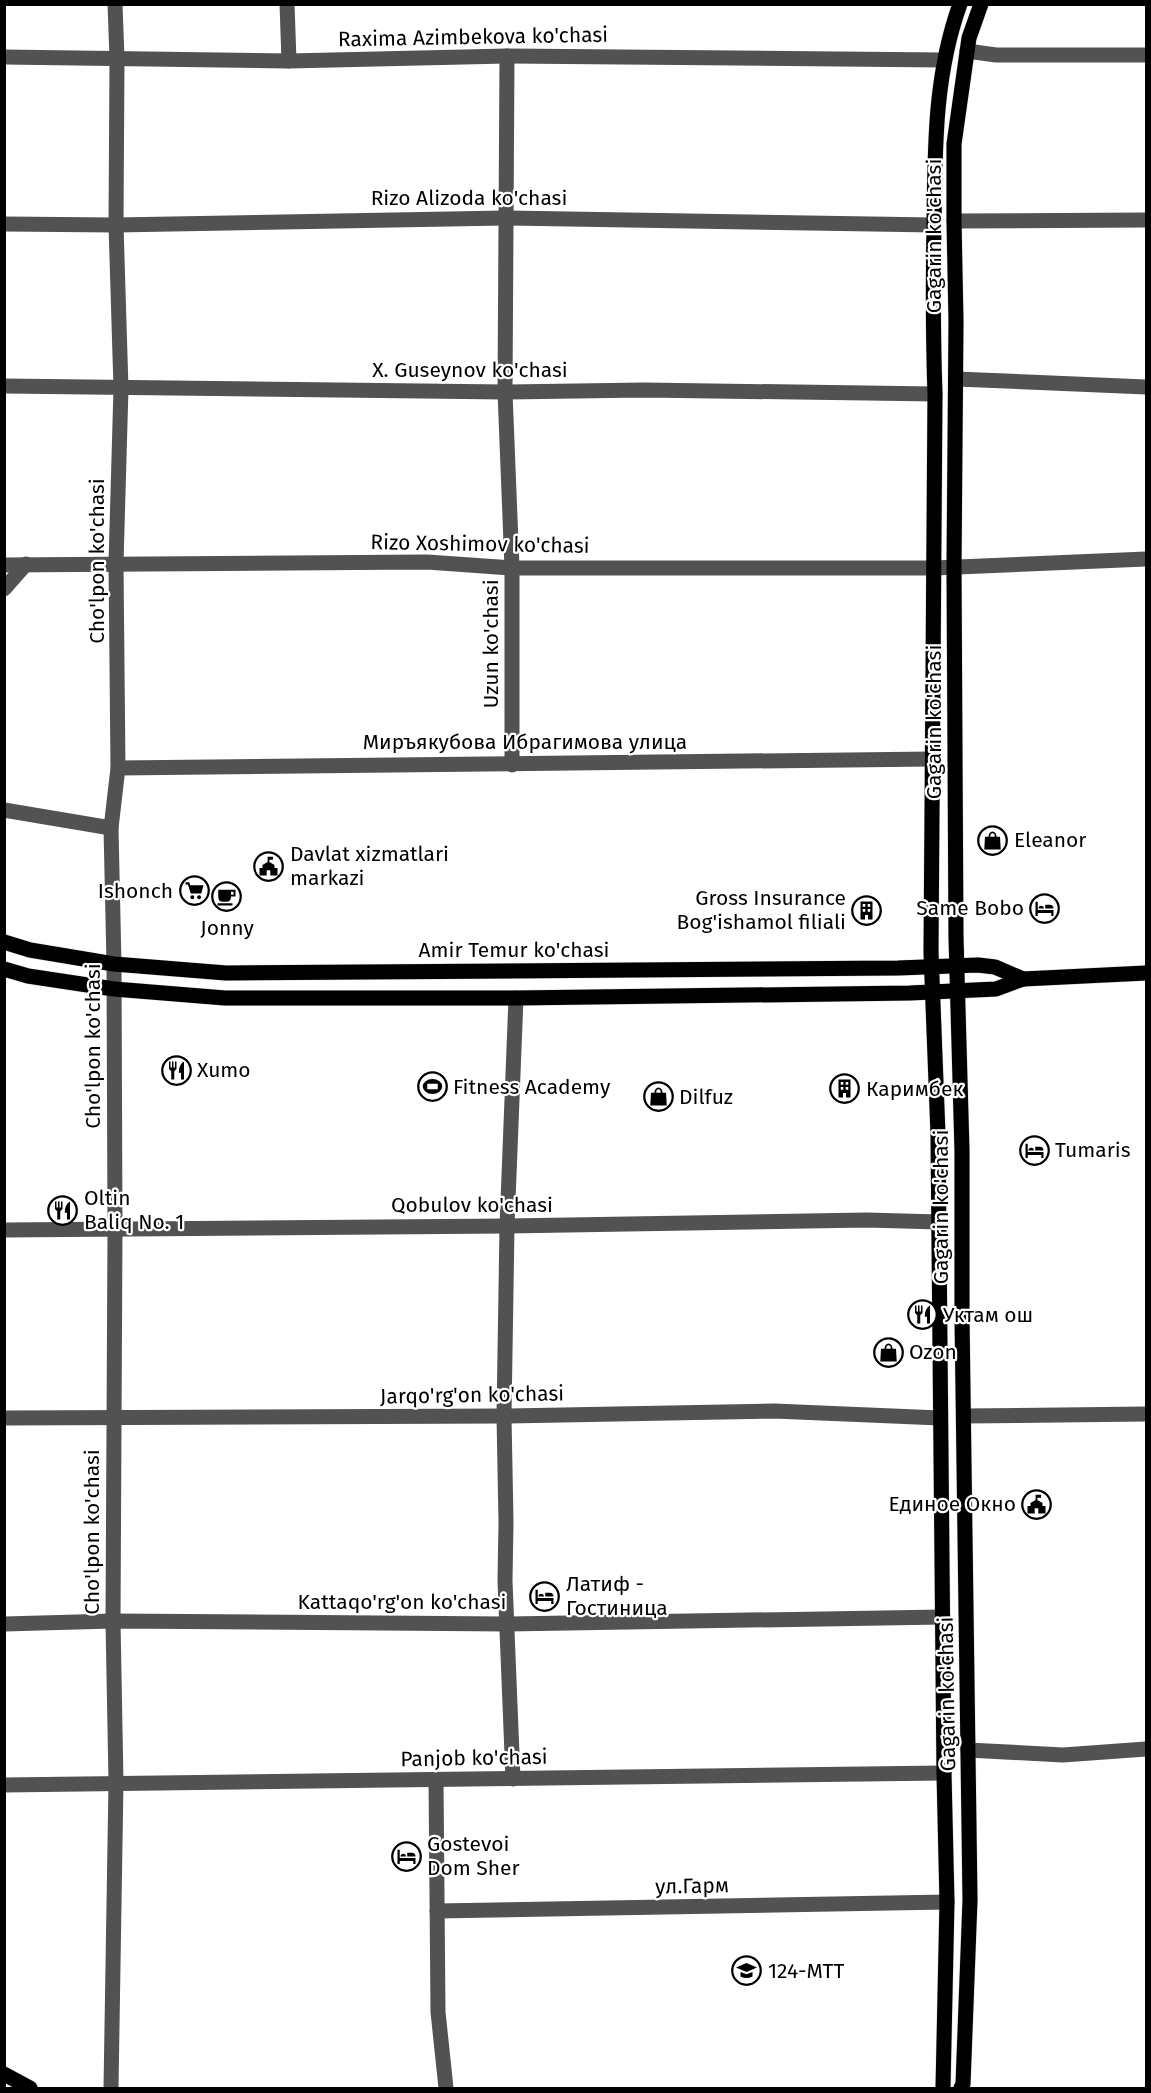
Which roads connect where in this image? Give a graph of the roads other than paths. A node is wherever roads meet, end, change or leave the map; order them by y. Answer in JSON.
{"nodes":[{"id":1,"x":115,"y":4,"type":"edge"},
{"id":2,"x":287,"y":4,"type":"edge"},
{"id":3,"x":960,"y":4,"type":"edge"},
{"id":4,"x":981,"y":4,"type":"edge"},
{"id":5,"x":967,"y":51,"type":"junction"},
{"id":6,"x":1146,"y":55,"type":"edge"},
{"id":7,"x":507,"y":56,"type":"junction"},
{"id":8,"x":4,"y":57,"type":"edge"},
{"id":9,"x":117,"y":58,"type":"junction"},
{"id":10,"x":943,"y":60,"type":"junction"},
{"id":11,"x":290,"y":61,"type":"junction"},
{"id":12,"x":505,"y":218,"type":"junction"},
{"id":13,"x":1146,"y":220,"type":"edge"},
{"id":14,"x":954,"y":221,"type":"junction"},
{"id":15,"x":4,"y":224,"type":"edge"},
{"id":16,"x":116,"y":225,"type":"junction"},
{"id":17,"x":934,"y":225,"type":"junction"},
{"id":18,"x":956,"y":379,"type":"junction"},
{"id":19,"x":4,"y":386,"type":"edge"},
{"id":20,"x":1146,"y":387,"type":"edge"},
{"id":21,"x":121,"y":388,"type":"junction"},
{"id":22,"x":505,"y":392,"type":"junction"},
{"id":23,"x":935,"y":394,"type":"junction"},
{"id":24,"x":1146,"y":559,"type":"edge"},
{"id":25,"x":116,"y":563,"type":"junction"},
{"id":26,"x":4,"y":564,"type":"edge"},
{"id":27,"x":26,"y":564,"type":"junction"},
{"id":28,"x":954,"y":567,"type":"junction"},
{"id":29,"x":512,"y":568,"type":"junction"},
{"id":30,"x":934,"y":568,"type":"junction"},
{"id":31,"x":4,"y":588,"type":"edge"},
{"id":32,"x":932,"y":759,"type":"junction"},
{"id":33,"x":512,"y":765,"type":"junction"},
{"id":34,"x":118,"y":768,"type":"junction"},
{"id":35,"x":4,"y":810,"type":"edge"},
{"id":36,"x":111,"y":828,"type":"junction"},
{"id":37,"x":4,"y":942,"type":"edge"},
{"id":38,"x":114,"y":964,"type":"junction"},
{"id":39,"x":957,"y":966,"type":"junction"},
{"id":40,"x":931,"y":967,"type":"junction"},
{"id":41,"x":4,"y":969,"type":"edge"},
{"id":42,"x":1146,"y":973,"type":"edge"},
{"id":43,"x":1023,"y":979,"type":"junction"},
{"id":44,"x":114,"y":989,"type":"junction"},
{"id":45,"x":958,"y":991,"type":"junction"},
{"id":46,"x":932,"y":993,"type":"junction"},
{"id":47,"x":516,"y":998,"type":"junction"},
{"id":48,"x":939,"y":1222,"type":"junction"},
{"id":49,"x":507,"y":1226,"type":"junction"},
{"id":50,"x":4,"y":1230,"type":"edge"},
{"id":51,"x":115,"y":1230,"type":"junction"},
{"id":52,"x":1146,"y":1414,"type":"edge"},
{"id":53,"x":504,"y":1416,"type":"junction"},
{"id":54,"x":964,"y":1416,"type":"junction"},
{"id":55,"x":4,"y":1418,"type":"edge"},
{"id":56,"x":114,"y":1418,"type":"junction"},
{"id":57,"x":940,"y":1418,"type":"junction"},
{"id":58,"x":943,"y":1617,"type":"junction"},
{"id":59,"x":113,"y":1621,"type":"junction"},
{"id":60,"x":4,"y":1624,"type":"edge"},
{"id":61,"x":507,"y":1624,"type":"junction"},
{"id":62,"x":1146,"y":1749,"type":"edge"},
{"id":63,"x":968,"y":1750,"type":"junction"},
{"id":64,"x":944,"y":1773,"type":"junction"},
{"id":65,"x":436,"y":1779,"type":"junction"},
{"id":66,"x":513,"y":1779,"type":"junction"},
{"id":67,"x":116,"y":1782,"type":"junction"},
{"id":68,"x":4,"y":1785,"type":"edge"},
{"id":69,"x":947,"y":1902,"type":"junction"},
{"id":70,"x":437,"y":1911,"type":"junction"},
{"id":71,"x":4,"y":2074,"type":"edge"},
{"id":72,"x":30,"y":2088,"type":"edge"},
{"id":73,"x":111,"y":2088,"type":"edge"},
{"id":74,"x":446,"y":2088,"type":"edge"},
{"id":75,"x":943,"y":2088,"type":"edge"},
{"id":76,"x":960,"y":2088,"type":"edge"}],
"edges":[{"from":1,"to":9,"type":"street","name":"Cho'lpon ko'chasi"},
{"from":2,"to":11,"type":"street"},
{"from":3,"to":10,"type":"main road","name":"Gagarin ko'chasi"},
{"from":4,"to":5,"type":"main road","name":"Gagarin ko'chasi"},
{"from":5,"to":6,"type":"street"},
{"from":5,"to":14,"type":"main road","name":"Gagarin ko'chasi"},
{"from":7,"to":10,"type":"street","name":"Raxima Azimbekova ko'chasi"},
{"from":7,"to":11,"type":"street","name":"Raxima Azimbekova ko'chasi"},
{"from":7,"to":12,"type":"street","name":"Uzun ko'chasi"},
{"from":8,"to":9,"type":"street","name":"Raxima Azimbekova ko'chasi"},
{"from":9,"to":11,"type":"street","name":"Raxima Azimbekova ko'chasi"},
{"from":9,"to":16,"type":"street","name":"Cho'lpon ko'chasi"},
{"from":10,"to":17,"type":"main road","name":"Gagarin ko'chasi"},
{"from":12,"to":16,"type":"street","name":"Rizo Alizoda ko'chasi"},
{"from":12,"to":17,"type":"street","name":"Rizo Alizoda ko'chasi"},
{"from":12,"to":22,"type":"street","name":"Uzun ko'chasi"},
{"from":13,"to":14,"type":"street"},
{"from":14,"to":18,"type":"main road","name":"Gagarin ko'chasi"},
{"from":15,"to":16,"type":"street","name":"Rizo Alizoda ko'chasi"},
{"from":16,"to":21,"type":"street","name":"Cho'lpon ko'chasi"},
{"from":17,"to":23,"type":"main road","name":"Gagarin ko'chasi"},
{"from":18,"to":20,"type":"street"},
{"from":18,"to":28,"type":"main road","name":"Gagarin ko'chasi"},
{"from":19,"to":21,"type":"street","name":"X. Guseynov ko'chasi"},
{"from":21,"to":22,"type":"street","name":"X. Guseynov ko'chasi"},
{"from":21,"to":25,"type":"street","name":"Cho'lpon ko'chasi"},
{"from":22,"to":23,"type":"street","name":"X. Guseynov ko'chasi"},
{"from":22,"to":29,"type":"street","name":"Uzun ko'chasi"},
{"from":23,"to":30,"type":"main road","name":"Gagarin ko'chasi"},
{"from":24,"to":28,"type":"street","name":"Rizo Xoshimov ko'chasi"},
{"from":25,"to":27,"type":"street","name":"Rizo Xoshimov ko'chasi"},
{"from":25,"to":29,"type":"street","name":"Rizo Xoshimov ko'chasi"},
{"from":25,"to":34,"type":"street","name":"Cho'lpon ko'chasi"},
{"from":26,"to":27,"type":"street","name":"Rizo Xoshimov ko'chasi"},
{"from":27,"to":31,"type":"street"},
{"from":28,"to":30,"type":"street","name":"Rizo Xoshimov ko'chasi"},
{"from":28,"to":39,"type":"main road","name":"Gagarin ko'chasi"},
{"from":29,"to":30,"type":"street","name":"Rizo Xoshimov ko'chasi"},
{"from":29,"to":33,"type":"street","name":"Uzun ko'chasi"},
{"from":30,"to":32,"type":"main road","name":"Gagarin ko'chasi"},
{"from":32,"to":33,"type":"street","name":"Миръякубова Ибрагимова улица"},
{"from":32,"to":40,"type":"main road","name":"Gagarin ko'chasi"},
{"from":33,"to":34,"type":"street","name":"Миръякубова Ибрагимова улица"},
{"from":34,"to":36,"type":"street","name":"Cho'lpon ko'chasi"},
{"from":35,"to":36,"type":"street"},
{"from":36,"to":38,"type":"street","name":"Cho'lpon ko'chasi"},
{"from":37,"to":38,"type":"main road","name":"Amir Temur ko'chasi"},
{"from":38,"to":40,"type":"main road","name":"Amir Temur ko'chasi"},
{"from":38,"to":44,"type":"street","name":"Cho'lpon ko'chasi"},
{"from":39,"to":40,"type":"main road","name":"Amir Temur ko'chasi"},
{"from":39,"to":43,"type":"main road","name":"Amir Temur ko'chasi"},
{"from":39,"to":45,"type":"main road","name":"Gagarin ko'chasi"},
{"from":40,"to":46,"type":"main road","name":"Gagarin ko'chasi"},
{"from":41,"to":44,"type":"main road","name":"Amir Temur ko'chasi"},
{"from":42,"to":43,"type":"main road","name":"Amir Temur ko'chasi"},
{"from":43,"to":45,"type":"main road","name":"Amir Temur ko'chasi"},
{"from":44,"to":47,"type":"main road","name":"Amir Temur ko'chasi"},
{"from":44,"to":51,"type":"street","name":"Cho'lpon ko'chasi"},
{"from":45,"to":46,"type":"main road","name":"Amir Temur ko'chasi"},
{"from":45,"to":54,"type":"main road","name":"Gagarin ko'chasi"},
{"from":46,"to":47,"type":"main road","name":"Amir Temur ko'chasi"},
{"from":46,"to":48,"type":"main road","name":"Gagarin ko'chasi"},
{"from":47,"to":49,"type":"street"},
{"from":48,"to":49,"type":"street","name":"Qobulov ko'chasi"},
{"from":48,"to":57,"type":"main road","name":"Gagarin ko'chasi"},
{"from":49,"to":51,"type":"street","name":"Qobulov ko'chasi"},
{"from":49,"to":53,"type":"street"},
{"from":50,"to":51,"type":"street","name":"Qobulov ko'chasi"},
{"from":51,"to":56,"type":"street","name":"Cho'lpon ko'chasi"},
{"from":52,"to":54,"type":"street"},
{"from":53,"to":56,"type":"street","name":"Jarqo'rg'on ko'chasi"},
{"from":53,"to":57,"type":"street","name":"Jarqo'rg'on ko'chasi"},
{"from":53,"to":61,"type":"street"},
{"from":54,"to":63,"type":"main road","name":"Gagarin ko'chasi"},
{"from":55,"to":56,"type":"street","name":"Jarqo'rg'on ko'chasi"},
{"from":56,"to":59,"type":"street","name":"Cho'lpon ko'chasi"},
{"from":57,"to":58,"type":"main road","name":"Gagarin ko'chasi"},
{"from":58,"to":61,"type":"street","name":"Kattaqo'rg'on ko'chasi"},
{"from":58,"to":64,"type":"main road","name":"Gagarin ko'chasi"},
{"from":59,"to":60,"type":"street","name":"Kattaqo'rg'on ko'chasi"},
{"from":59,"to":61,"type":"street","name":"Kattaqo'rg'on ko'chasi"},
{"from":59,"to":67,"type":"street","name":"Cho'lpon ko'chasi"},
{"from":61,"to":66,"type":"street"},
{"from":62,"to":63,"type":"street"},
{"from":63,"to":76,"type":"main road","name":"Gagarin ko'chasi"},
{"from":64,"to":66,"type":"street","name":"Panjob ko'chasi"},
{"from":64,"to":69,"type":"main road","name":"Gagarin ko'chasi"},
{"from":65,"to":66,"type":"street","name":"Panjob ko'chasi"},
{"from":65,"to":67,"type":"street","name":"Panjob ko'chasi"},
{"from":65,"to":70,"type":"street"},
{"from":67,"to":68,"type":"street","name":"Panjob ko'chasi"},
{"from":67,"to":73,"type":"street","name":"Cho'lpon ko'chasi"},
{"from":69,"to":70,"type":"street","name":"ул.Гарм"},
{"from":69,"to":75,"type":"main road","name":"Gagarin ko'chasi"},
{"from":70,"to":74,"type":"street"},
{"from":71,"to":72,"type":"main road"}]}
